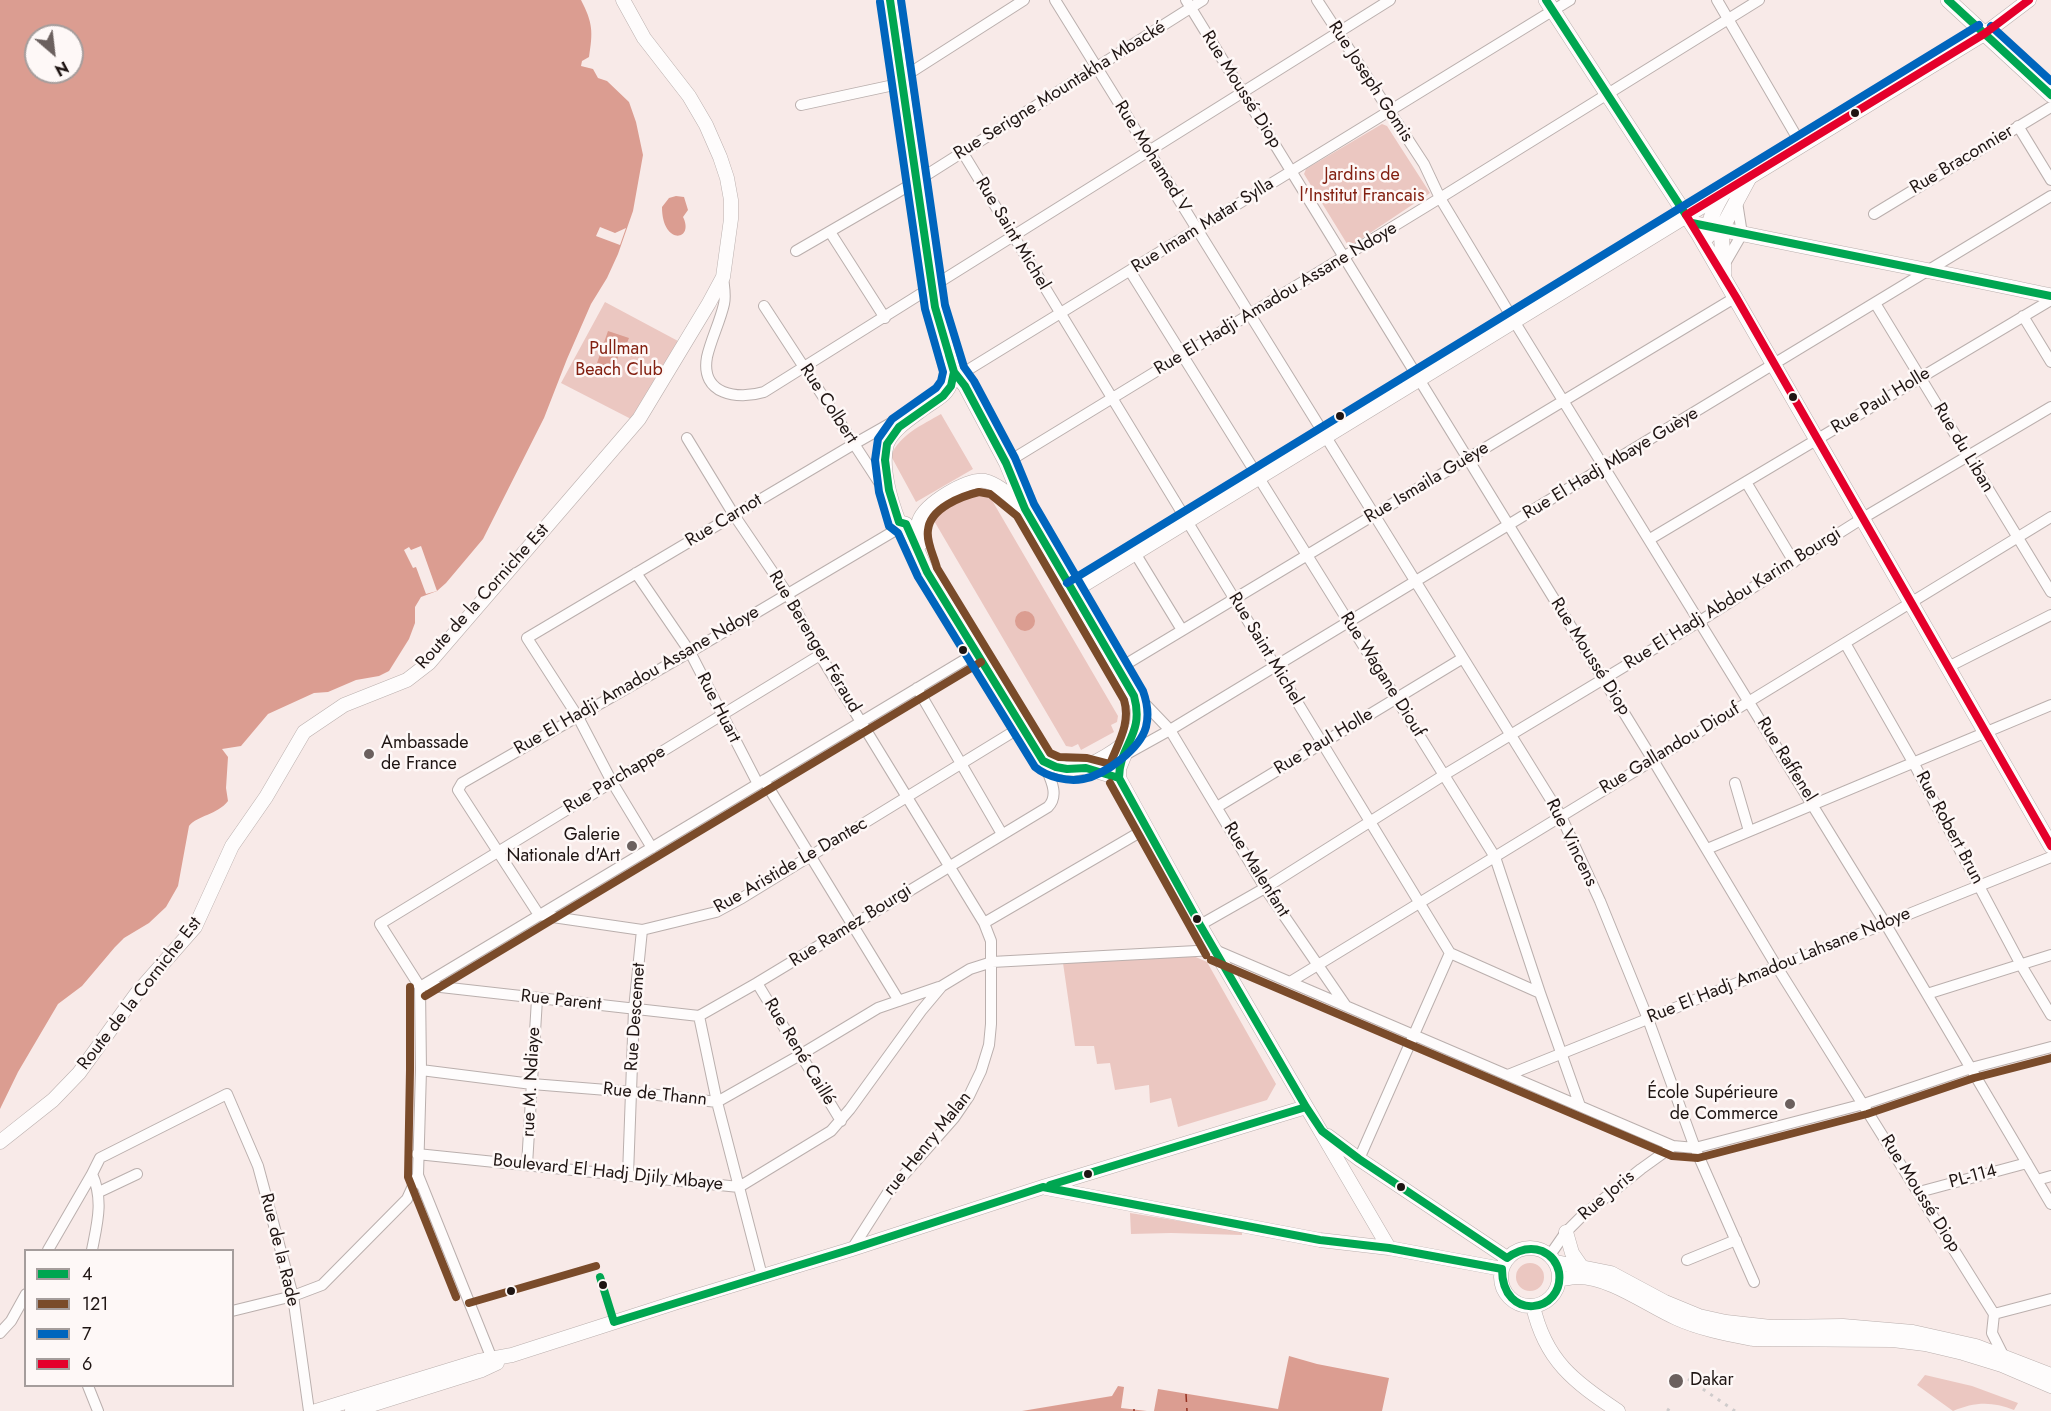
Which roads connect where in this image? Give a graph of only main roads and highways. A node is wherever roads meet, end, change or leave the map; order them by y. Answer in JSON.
{"nodes":[{"id":1,"x":1948,"y":0,"type":"edge"},
{"id":2,"x":1549,"y":5,"type":"edge"},
{"id":3,"x":2051,"y":95,"type":"edge"},
{"id":4,"x":1750,"y":176,"type":"road end"},
{"id":5,"x":1725,"y":190,"type":"road end"},
{"id":6,"x":1689,"y":219,"type":"junction"},
{"id":7,"x":1715,"y":228,"type":"junction"},
{"id":8,"x":1708,"y":251,"type":"junction"},
{"id":9,"x":1724,"y":272,"type":"junction"},
{"id":10,"x":2051,"y":298,"type":"edge"},
{"id":11,"x":2051,"y":846,"type":"edge"}],
"edges":[{"from":1,"to":3,"type":"main road"},
{"from":2,"to":6,"type":"main road"},
{"from":4,"to":7,"type":"main road"},
{"from":5,"to":7,"type":"main road"},
{"from":6,"to":7,"type":"main road"},
{"from":6,"to":8,"type":"main road"},
{"from":7,"to":8,"type":"main road"},
{"from":7,"to":9,"type":"main road"},
{"from":7,"to":10,"type":"main road"},
{"from":8,"to":9,"type":"main road"},
{"from":9,"to":11,"type":"main road"}]}
